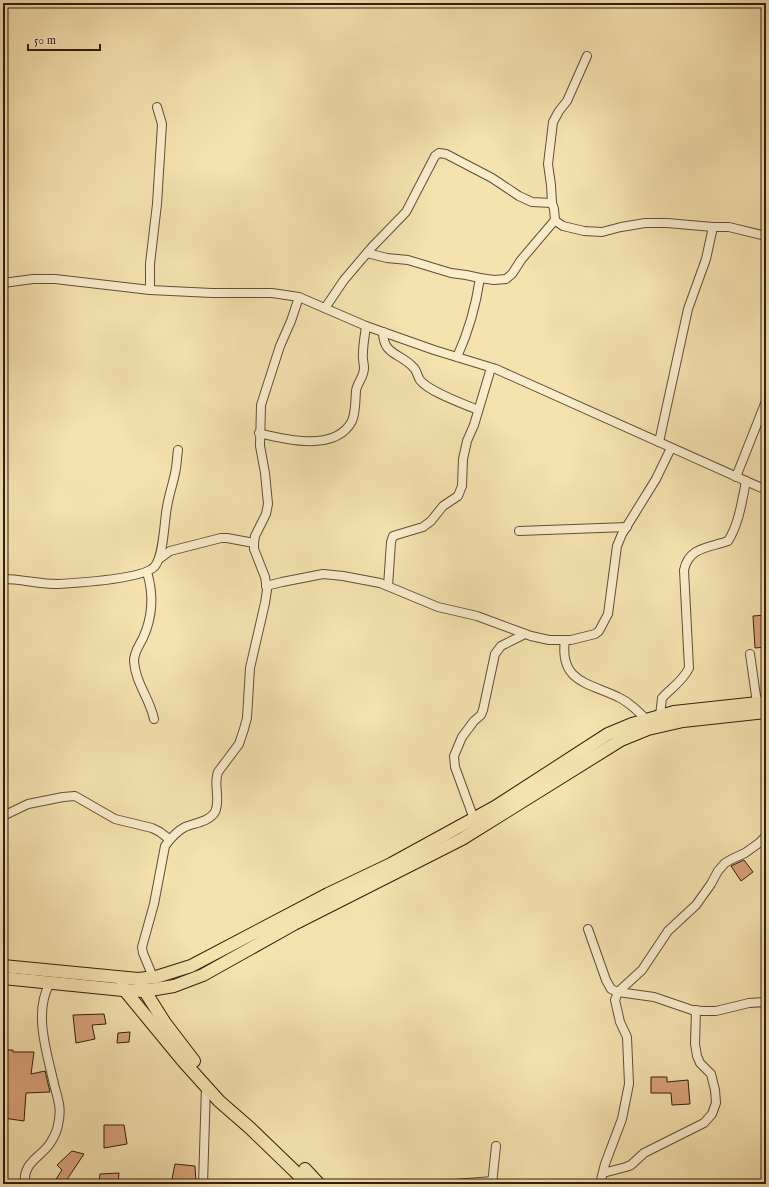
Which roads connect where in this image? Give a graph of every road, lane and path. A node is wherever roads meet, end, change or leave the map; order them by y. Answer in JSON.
{"nodes":[{"id":1,"x":587,"y":56,"type":"dead end"},
{"id":2,"x":157,"y":107,"type":"dead end"},
{"id":3,"x":552,"y":203,"type":"junction"},
{"id":4,"x":555,"y":220,"type":"junction"},
{"id":5,"x":713,"y":227,"type":"junction"},
{"id":6,"x":766,"y":236,"type":"edge"},
{"id":7,"x":367,"y":253,"type":"junction"},
{"id":8,"x":480,"y":278,"type":"junction"},
{"id":9,"x":3,"y":283,"type":"edge"},
{"id":10,"x":150,"y":290,"type":"junction"},
{"id":11,"x":299,"y":297,"type":"junction"},
{"id":12,"x":325,"y":308,"type":"junction"},
{"id":13,"x":366,"y":326,"type":"junction"},
{"id":14,"x":383,"y":332,"type":"junction"},
{"id":15,"x":457,"y":357,"type":"junction"},
{"id":16,"x":491,"y":368,"type":"junction"},
{"id":17,"x":766,"y":401,"type":"edge"},
{"id":18,"x":478,"y":410,"type":"junction"},
{"id":19,"x":260,"y":433,"type":"junction"},
{"id":20,"x":659,"y":442,"type":"junction"},
{"id":21,"x":671,"y":448,"type":"junction"},
{"id":22,"x":178,"y":450,"type":"dead end"},
{"id":23,"x":736,"y":477,"type":"junction"},
{"id":24,"x":746,"y":481,"type":"junction"},
{"id":25,"x":766,"y":490,"type":"edge"},
{"id":26,"x":627,"y":526,"type":"junction"},
{"id":27,"x":519,"y":531,"type":"dead end"},
{"id":28,"x":254,"y":543,"type":"junction"},
{"id":29,"x":159,"y":559,"type":"junction"},
{"id":30,"x":147,"y":572,"type":"junction"},
{"id":31,"x":3,"y":579,"type":"edge"},
{"id":32,"x":266,"y":586,"type":"junction"},
{"id":33,"x":388,"y":586,"type":"junction"},
{"id":34,"x":525,"y":634,"type":"junction"},
{"id":35,"x":565,"y":640,"type":"junction"},
{"id":36,"x":750,"y":654,"type":"dead end"},
{"id":37,"x":762,"y":702,"type":"edge"},
{"id":38,"x":766,"y":712,"type":"edge"},
{"id":39,"x":660,"y":716,"type":"junction"},
{"id":40,"x":154,"y":719,"type":"dead end"},
{"id":41,"x":647,"y":720,"type":"junction"},
{"id":42,"x":3,"y":816,"type":"edge"},
{"id":43,"x":474,"y":819,"type":"junction"},
{"id":44,"x":766,"y":836,"type":"edge"},
{"id":45,"x":169,"y":839,"type":"junction"},
{"id":46,"x":588,"y":929,"type":"dead end"},
{"id":47,"x":3,"y":966,"type":"edge"},
{"id":48,"x":117,"y":977,"type":"junction"},
{"id":49,"x":153,"y":977,"type":"junction"},
{"id":50,"x":3,"y":978,"type":"edge"},
{"id":51,"x":138,"y":979,"type":"junction"},
{"id":52,"x":50,"y":983,"type":"junction"},
{"id":53,"x":123,"y":990,"type":"junction"},
{"id":54,"x":144,"y":991,"type":"junction"},
{"id":55,"x":618,"y":992,"type":"junction"},
{"id":56,"x":766,"y":1002,"type":"edge"},
{"id":57,"x":696,"y":1010,"type":"junction"},
{"id":58,"x":206,"y":1086,"type":"junction"},
{"id":59,"x":496,"y":1146,"type":"dead end"},
{"id":60,"x":603,"y":1173,"type":"junction"},
{"id":61,"x":492,"y":1182,"type":"edge"},
{"id":62,"x":25,"y":1184,"type":"edge"},
{"id":63,"x":203,"y":1184,"type":"edge"},
{"id":64,"x":308,"y":1184,"type":"edge"},
{"id":65,"x":319,"y":1184,"type":"edge"},
{"id":66,"x":454,"y":1184,"type":"edge"},
{"id":67,"x":600,"y":1184,"type":"edge"}],
"edges":[{"from":1,"to":3,"type":"street"},
{"from":2,"to":10,"type":"street"},
{"from":3,"to":4,"type":"street"},
{"from":3,"to":7,"type":"street"},
{"from":4,"to":5,"type":"street"},
{"from":4,"to":8,"type":"street"},
{"from":5,"to":6,"type":"street"},
{"from":5,"to":20,"type":"street"},
{"from":7,"to":8,"type":"street"},
{"from":7,"to":12,"type":"street"},
{"from":8,"to":15,"type":"street"},
{"from":9,"to":10,"type":"street"},
{"from":10,"to":11,"type":"street"},
{"from":11,"to":12,"type":"street"},
{"from":11,"to":19,"type":"street"},
{"from":12,"to":13,"type":"street"},
{"from":13,"to":14,"type":"street"},
{"from":13,"to":19,"type":"street"},
{"from":14,"to":15,"type":"street"},
{"from":14,"to":18,"type":"street"},
{"from":15,"to":16,"type":"street"},
{"from":16,"to":18,"type":"street"},
{"from":16,"to":20,"type":"street"},
{"from":17,"to":23,"type":"street"},
{"from":18,"to":33,"type":"street"},
{"from":19,"to":28,"type":"street"},
{"from":20,"to":21,"type":"street"},
{"from":21,"to":23,"type":"street"},
{"from":21,"to":26,"type":"street"},
{"from":22,"to":29,"type":"street"},
{"from":23,"to":24,"type":"street"},
{"from":24,"to":25,"type":"street"},
{"from":24,"to":39,"type":"street"},
{"from":26,"to":27,"type":"street"},
{"from":26,"to":35,"type":"street"},
{"from":28,"to":29,"type":"street"},
{"from":28,"to":32,"type":"street"},
{"from":29,"to":30,"type":"street"},
{"from":30,"to":31,"type":"street"},
{"from":30,"to":40,"type":"street"},
{"from":32,"to":33,"type":"street"},
{"from":32,"to":45,"type":"street"},
{"from":33,"to":34,"type":"street"},
{"from":34,"to":35,"type":"street"},
{"from":34,"to":43,"type":"street"},
{"from":35,"to":41,"type":"street"},
{"from":36,"to":37,"type":"street"},
{"from":37,"to":39,"type":"main road"},
{"from":38,"to":54,"type":"main road"},
{"from":39,"to":41,"type":"main road"},
{"from":41,"to":43,"type":"main road"},
{"from":42,"to":45,"type":"street"},
{"from":43,"to":49,"type":"main road"},
{"from":44,"to":55,"type":"street"},
{"from":45,"to":49,"type":"street"},
{"from":46,"to":55,"type":"street"},
{"from":47,"to":48,"type":"main road"},
{"from":48,"to":51,"type":"main road"},
{"from":48,"to":53,"type":"main road"},
{"from":49,"to":51,"type":"main road"},
{"from":50,"to":52,"type":"main road"},
{"from":51,"to":54,"type":"main road"},
{"from":52,"to":53,"type":"main road"},
{"from":52,"to":62,"type":"street"},
{"from":53,"to":54,"type":"main road"},
{"from":53,"to":58,"type":"main road"},
{"from":54,"to":65,"type":"main road"},
{"from":55,"to":57,"type":"street"},
{"from":55,"to":60,"type":"street"},
{"from":56,"to":57,"type":"street"},
{"from":57,"to":60,"type":"street"},
{"from":58,"to":63,"type":"street"},
{"from":58,"to":64,"type":"main road"},
{"from":59,"to":61,"type":"street"},
{"from":60,"to":67,"type":"street"},
{"from":61,"to":66,"type":"street"}]}
